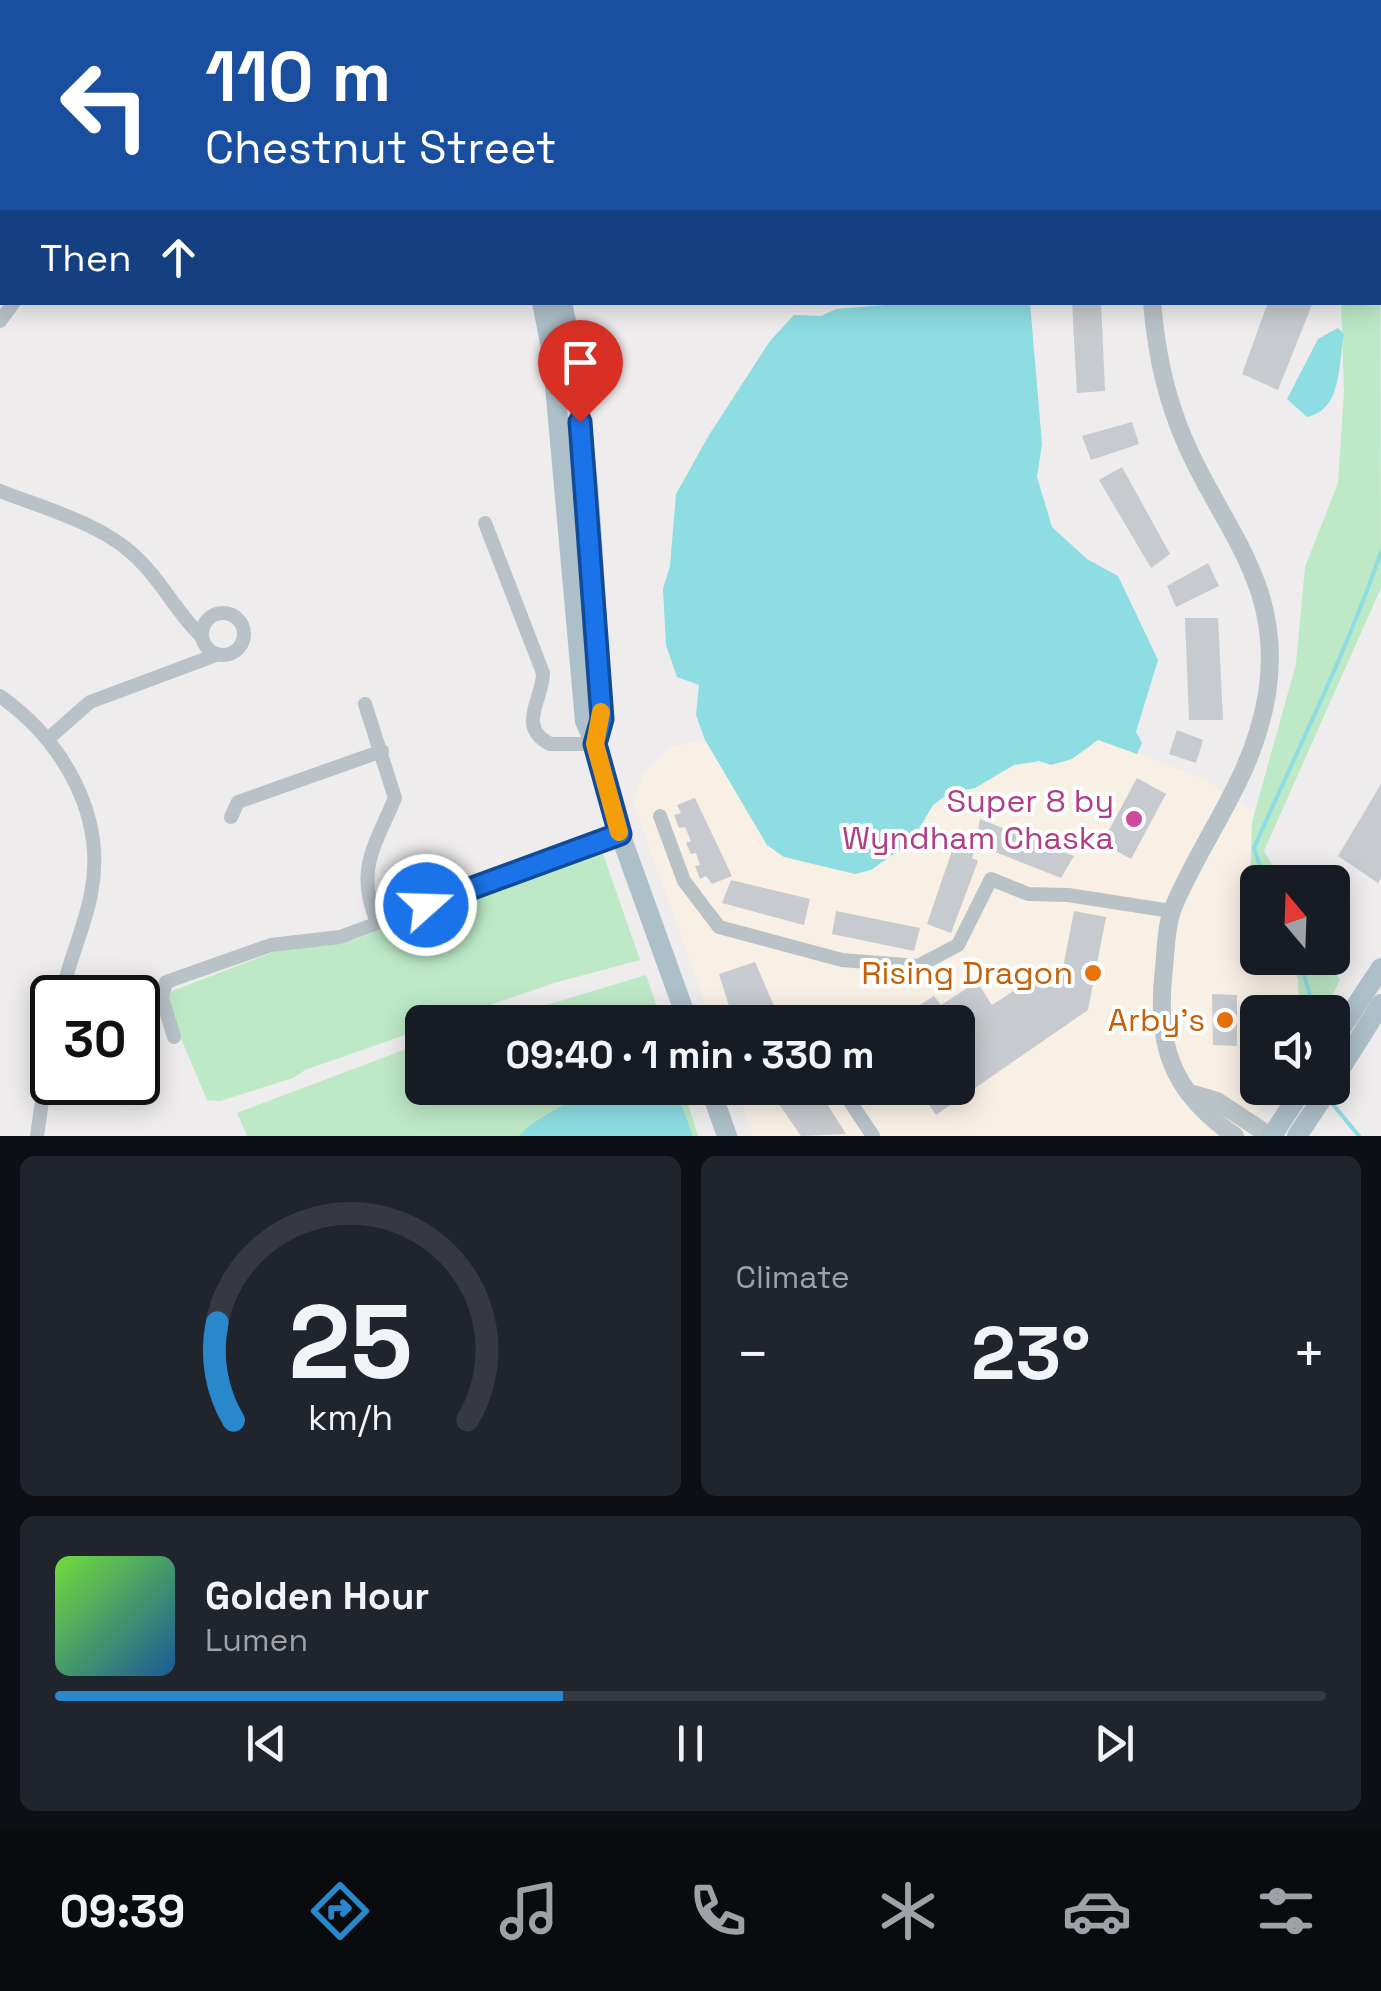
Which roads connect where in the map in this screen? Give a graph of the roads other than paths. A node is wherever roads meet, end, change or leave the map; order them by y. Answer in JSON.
{"nodes":[{"id":1,"x":543,"y":305,"type":"edge"},
{"id":2,"x":563,"y":305,"type":"edge"},
{"id":3,"x":1152,"y":305,"type":"edge"},
{"id":4,"x":0,"y":491,"type":"edge"},
{"id":5,"x":485,"y":523,"type":"dead end"},
{"id":6,"x":201,"y":636,"type":"junction"},
{"id":7,"x":216,"y":655,"type":"junction"},
{"id":8,"x":0,"y":696,"type":"edge"},
{"id":9,"x":364,"y":704,"type":"dead end"},
{"id":10,"x":48,"y":738,"type":"junction"},
{"id":11,"x":595,"y":744,"type":"junction"},
{"id":12,"x":382,"y":751,"type":"junction"},
{"id":13,"x":660,"y":816,"type":"dead end"},
{"id":14,"x":231,"y":817,"type":"dead end"},
{"id":15,"x":620,"y":834,"type":"junction"},
{"id":16,"x":1172,"y":911,"type":"junction"},
{"id":17,"x":377,"y":922,"type":"junction"},
{"id":18,"x":1381,"y":968,"type":"edge"},
{"id":19,"x":68,"y":975,"type":"edge"},
{"id":20,"x":1381,"y":1004,"type":"edge"},
{"id":21,"x":682,"y":1005,"type":"edge"},
{"id":22,"x":1350,"y":1015,"type":"edge"},
{"id":23,"x":174,"y":1037,"type":"dead end"},
{"id":24,"x":1350,"y":1054,"type":"edge"},
{"id":25,"x":1193,"y":1094,"type":"junction"},
{"id":26,"x":41,"y":1105,"type":"edge"},
{"id":27,"x":716,"y":1105,"type":"edge"},
{"id":28,"x":852,"y":1105,"type":"edge"},
{"id":29,"x":1292,"y":1105,"type":"edge"},
{"id":30,"x":1317,"y":1105,"type":"edge"},
{"id":31,"x":37,"y":1136,"type":"edge"},
{"id":32,"x":726,"y":1136,"type":"edge"},
{"id":33,"x":873,"y":1136,"type":"edge"},
{"id":34,"x":1236,"y":1136,"type":"edge"},
{"id":35,"x":1271,"y":1136,"type":"edge"},
{"id":36,"x":1297,"y":1136,"type":"edge"}],
"edges":[{"from":1,"to":11,"type":"main road"},
{"from":2,"to":11,"type":"main road"},
{"from":3,"to":16,"type":"street"},
{"from":4,"to":6,"type":"street"},
{"from":5,"to":11,"type":"street"},
{"from":6,"to":7,"type":"street"},
{"from":6,"to":7,"type":"street"},
{"from":7,"to":10,"type":"street"},
{"from":8,"to":10,"type":"street"},
{"from":9,"to":12,"type":"street"},
{"from":10,"to":19,"type":"street"},
{"from":11,"to":15,"type":"main road"},
{"from":12,"to":14,"type":"street"},
{"from":12,"to":17,"type":"street"},
{"from":13,"to":16,"type":"street"},
{"from":15,"to":17,"type":"street"},
{"from":15,"to":21,"type":"main road"},
{"from":16,"to":25,"type":"street"},
{"from":17,"to":23,"type":"street"},
{"from":18,"to":22,"type":"main road"},
{"from":20,"to":24,"type":"main road"},
{"from":25,"to":34,"type":"street"},
{"from":25,"to":35,"type":"street"},
{"from":26,"to":31,"type":"street"},
{"from":27,"to":32,"type":"main road"},
{"from":28,"to":33,"type":"street"},
{"from":29,"to":35,"type":"main road"},
{"from":30,"to":36,"type":"main road"}]}
